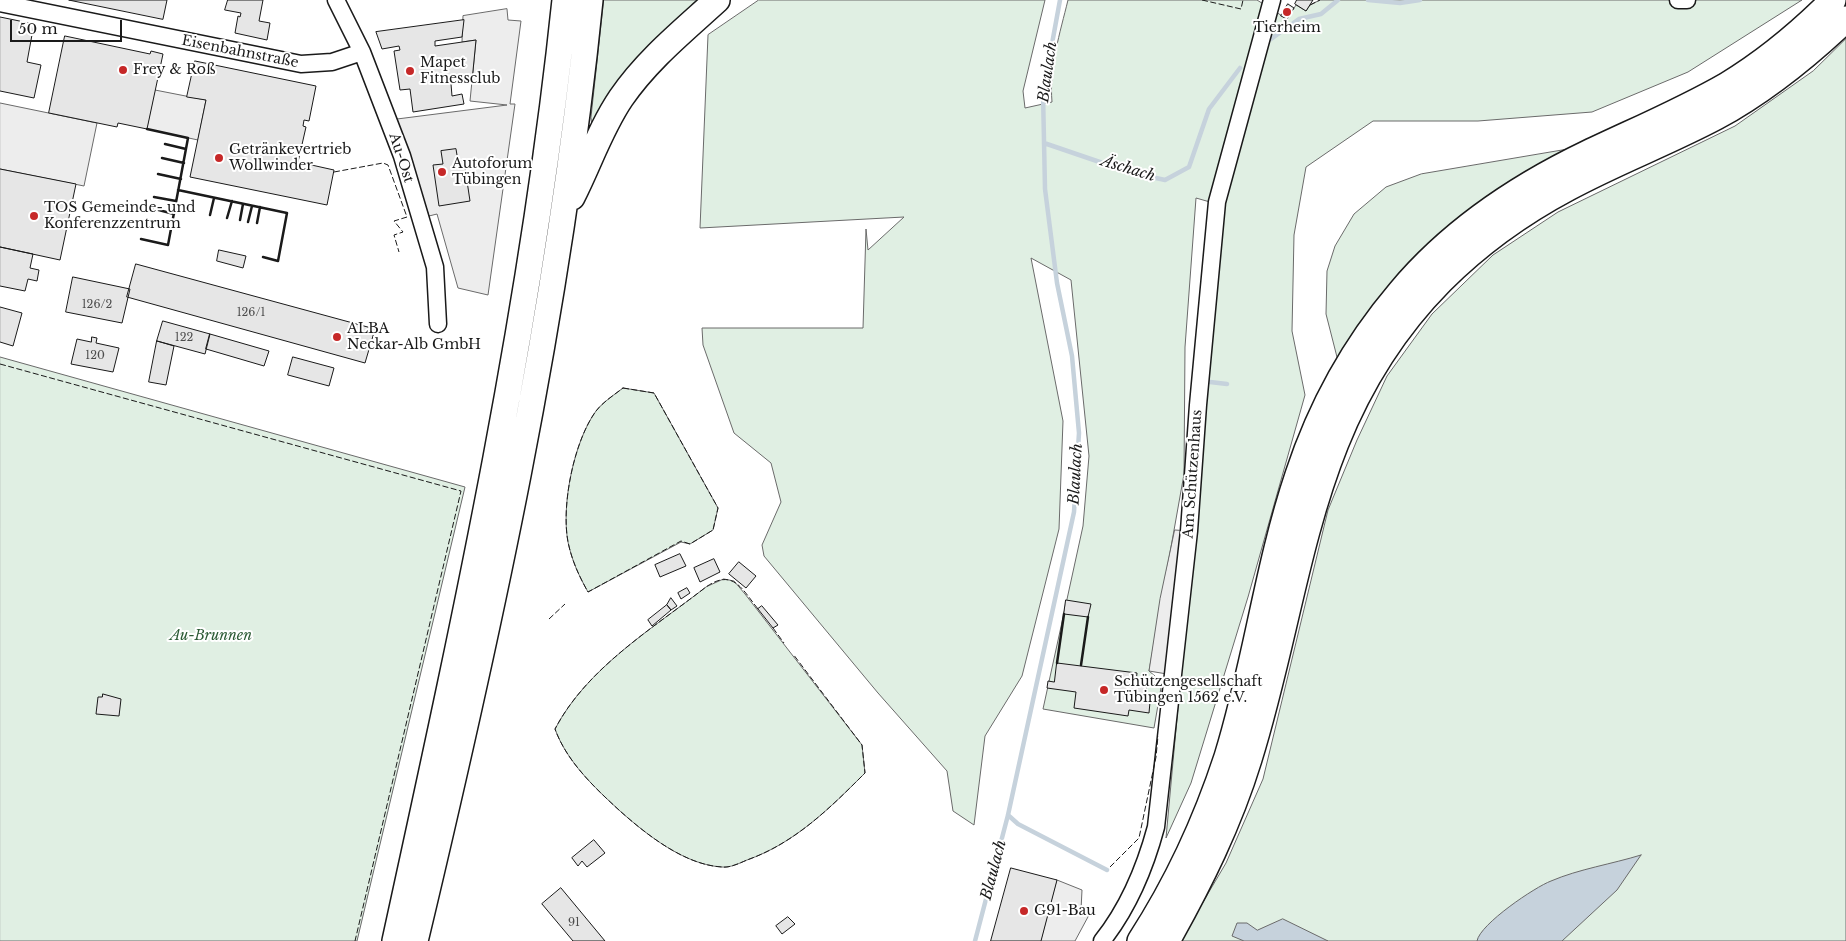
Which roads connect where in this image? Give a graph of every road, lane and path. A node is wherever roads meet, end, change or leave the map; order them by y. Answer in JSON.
{"nodes":[{"id":1,"x":336,"y":0,"type":"edge"},
{"id":2,"x":565,"y":0,"type":"edge"},
{"id":3,"x":590,"y":0,"type":"edge"},
{"id":4,"x":717,"y":0,"type":"edge"},
{"id":5,"x":1272,"y":0,"type":"edge"},
{"id":6,"x":1678,"y":0,"type":"edge"},
{"id":7,"x":1687,"y":0,"type":"edge"},
{"id":8,"x":1833,"y":0,"type":"edge"},
{"id":9,"x":0,"y":3,"type":"edge"},
{"id":10,"x":1846,"y":19,"type":"edge"},
{"id":11,"x":362,"y":52,"type":"junction"},
{"id":12,"x":564,"y":212,"type":"junction"},
{"id":13,"x":438,"y":324,"type":"dead end"},
{"id":14,"x":395,"y":941,"type":"edge"},
{"id":15,"x":415,"y":941,"type":"edge"},
{"id":16,"x":1102,"y":941,"type":"edge"},
{"id":17,"x":1140,"y":941,"type":"edge"},
{"id":18,"x":1167,"y":941,"type":"edge"}],
"edges":[{"from":1,"to":11,"type":"street","name":"Au-Ost"},
{"from":2,"to":14,"type":"highway"},
{"from":3,"to":12,"type":"highway"},
{"from":4,"to":12,"type":"highway"},
{"from":5,"to":16,"type":"street","name":"Am Schützenhaus"},
{"from":6,"to":7,"type":"street"},
{"from":8,"to":17,"type":"highway"},
{"from":9,"to":11,"type":"street","name":"Eisenbahnstraße"},
{"from":10,"to":18,"type":"highway"},
{"from":11,"to":13,"type":"street","name":"Au-Ost"},
{"from":12,"to":15,"type":"highway"}]}
